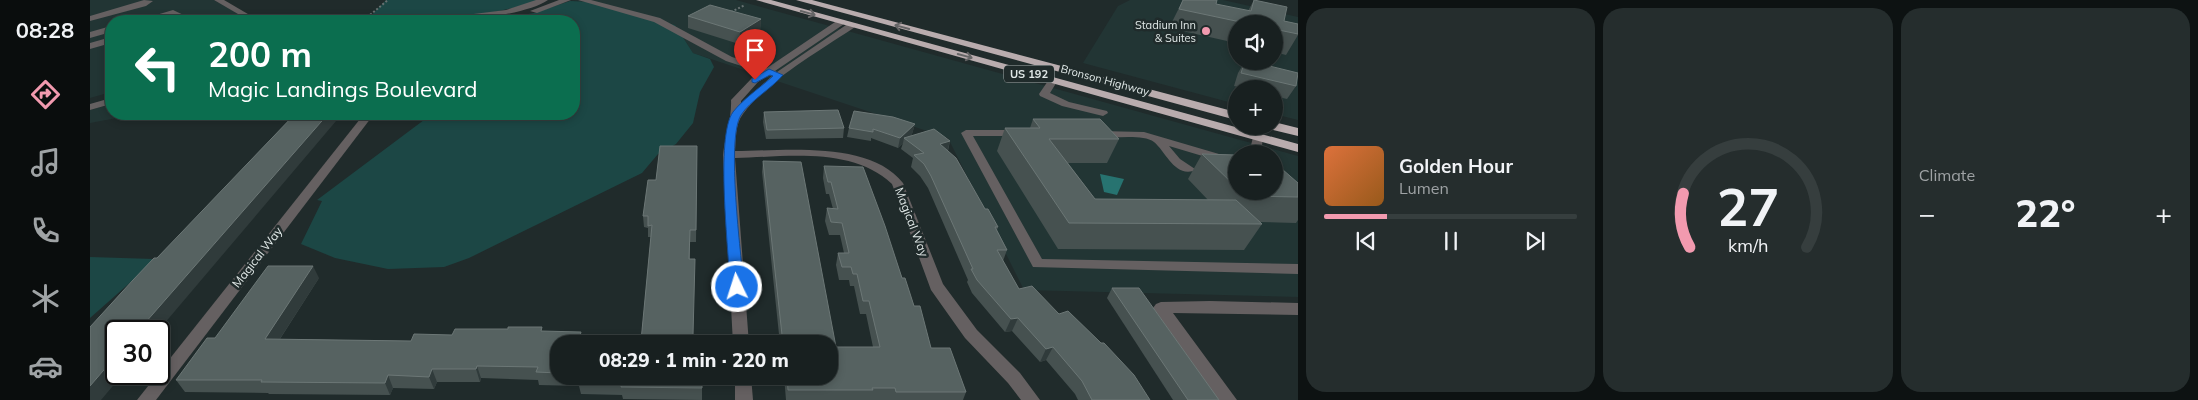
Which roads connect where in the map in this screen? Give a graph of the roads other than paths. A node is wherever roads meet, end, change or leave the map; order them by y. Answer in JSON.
{"nodes":[{"id":1,"x":148,"y":0,"type":"edge"},
{"id":2,"x":218,"y":0,"type":"edge"},
{"id":3,"x":544,"y":0,"type":"edge"},
{"id":4,"x":565,"y":0,"type":"edge"},
{"id":5,"x":582,"y":0,"type":"edge"},
{"id":6,"x":609,"y":0,"type":"edge"},
{"id":7,"x":761,"y":0,"type":"edge"},
{"id":8,"x":801,"y":0,"type":"edge"},
{"id":9,"x":633,"y":7,"type":"dead end"},
{"id":10,"x":162,"y":15,"type":"edge"},
{"id":11,"x":180,"y":15,"type":"edge"},
{"id":12,"x":245,"y":15,"type":"edge"},
{"id":13,"x":482,"y":15,"type":"edge"},
{"id":14,"x":516,"y":15,"type":"edge"},
{"id":15,"x":90,"y":19,"type":"edge"},
{"id":16,"x":846,"y":24,"type":"junction"},
{"id":17,"x":105,"y":31,"type":"edge"},
{"id":18,"x":90,"y":36,"type":"edge"},
{"id":19,"x":105,"y":42,"type":"edge"},
{"id":20,"x":90,"y":46,"type":"edge"},
{"id":21,"x":1018,"y":70,"type":"junction"},
{"id":22,"x":769,"y":72,"type":"junction"},
{"id":23,"x":779,"y":75,"type":"junction"},
{"id":24,"x":1053,"y":80,"type":"junction"},
{"id":25,"x":105,"y":96,"type":"edge"},
{"id":26,"x":90,"y":100,"type":"edge"},
{"id":27,"x":105,"y":103,"type":"edge"},
{"id":28,"x":90,"y":107,"type":"edge"},
{"id":29,"x":1103,"y":113,"type":"dead end"},
{"id":30,"x":737,"y":114,"type":"junction"},
{"id":31,"x":1228,"y":114,"type":"edge"},
{"id":32,"x":1228,"y":115,"type":"edge"},
{"id":33,"x":363,"y":120,"type":"edge"},
{"id":34,"x":1283,"y":128,"type":"edge"},
{"id":35,"x":1298,"y":132,"type":"edge"},
{"id":36,"x":1035,"y":134,"type":"edge"},
{"id":37,"x":1085,"y":134,"type":"edge"},
{"id":38,"x":1258,"y":137,"type":"junction"},
{"id":39,"x":1156,"y":138,"type":"junction"},
{"id":40,"x":1298,"y":141,"type":"edge"},
{"id":41,"x":1257,"y":145,"type":"edge"},
{"id":42,"x":1298,"y":148,"type":"edge"},
{"id":43,"x":728,"y":155,"type":"junction"},
{"id":44,"x":1228,"y":160,"type":"edge"},
{"id":45,"x":1228,"y":166,"type":"edge"},
{"id":46,"x":1188,"y":169,"type":"dead end"},
{"id":47,"x":1218,"y":169,"type":"edge"},
{"id":48,"x":1298,"y":269,"type":"edge"},
{"id":49,"x":1298,"y":309,"type":"edge"},
{"id":50,"x":740,"y":335,"type":"edge"},
{"id":51,"x":743,"y":385,"type":"edge"},
{"id":52,"x":146,"y":400,"type":"edge"},
{"id":53,"x":744,"y":400,"type":"edge"},
{"id":54,"x":1031,"y":400,"type":"edge"},
{"id":55,"x":1228,"y":400,"type":"edge"}],
"edges":[{"from":1,"to":15,"type":"street"},
{"from":2,"to":12,"type":"street"},
{"from":3,"to":13,"type":"street"},
{"from":4,"to":14,"type":"street"},
{"from":5,"to":22,"type":"street"},
{"from":6,"to":9,"type":"street"},
{"from":7,"to":16,"type":"highway","name":"Bronson Highway","number":"US 192","one_way":true},
{"from":31,"to":8,"type":"highway","name":"Bronson Highway","number":"US 192","one_way":true},
{"from":10,"to":11,"type":"street"},
{"from":16,"to":21,"type":"highway","name":"Bronson Highway","number":"US 192","one_way":true},
{"from":16,"to":22,"type":"street"},
{"from":16,"to":23,"type":"street"},
{"from":17,"to":18,"type":"street"},
{"from":19,"to":20,"type":"street"},
{"from":21,"to":24,"type":"highway","name":"Bronson Highway","number":"US 192"},
{"from":21,"to":32,"type":"highway"},
{"from":22,"to":23,"type":"street"},
{"from":22,"to":30,"type":"street"},
{"from":23,"to":30,"type":"street"},
{"from":24,"to":29,"type":"street"},
{"from":24,"to":38,"type":"highway","name":"Bronson Highway","number":"US 192"},
{"from":25,"to":26,"type":"street"},
{"from":27,"to":28,"type":"street"},
{"from":30,"to":43,"type":"street"},
{"from":33,"to":52,"type":"street","name":"Magical Way"},
{"from":34,"to":35,"type":"highway"},
{"from":36,"to":48,"type":"street"},
{"from":37,"to":39,"type":"street"},
{"from":38,"to":40,"type":"highway"},
{"from":38,"to":41,"type":"street"},
{"from":38,"to":42,"type":"highway","name":"Bronson Highway","number":"US 192"},
{"from":39,"to":44,"type":"street"},
{"from":39,"to":46,"type":"street"},
{"from":43,"to":50,"type":"street"},
{"from":43,"to":54,"type":"street","name":"Magical Way"},
{"from":45,"to":47,"type":"street"},
{"from":49,"to":55,"type":"street"},
{"from":51,"to":53,"type":"street"}]}
